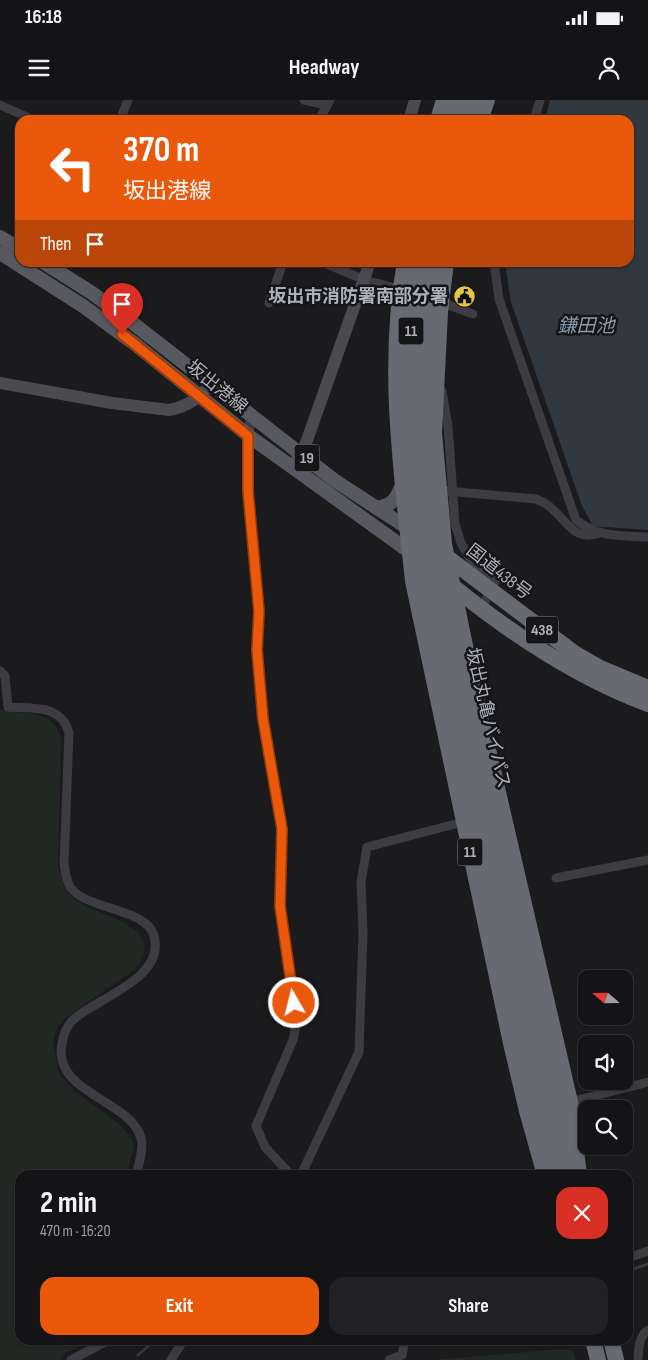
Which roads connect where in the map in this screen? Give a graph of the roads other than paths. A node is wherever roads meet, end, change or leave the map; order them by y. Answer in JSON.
{"nodes":[{"id":1,"x":128,"y":100,"type":"edge"},
{"id":2,"x":304,"y":100,"type":"edge"},
{"id":3,"x":415,"y":100,"type":"edge"},
{"id":4,"x":444,"y":100,"type":"edge"},
{"id":5,"x":456,"y":100,"type":"edge"},
{"id":6,"x":471,"y":100,"type":"edge"},
{"id":7,"x":487,"y":100,"type":"edge"},
{"id":8,"x":540,"y":100,"type":"edge"},
{"id":9,"x":329,"y":103,"type":"edge"},
{"id":10,"x":0,"y":105,"type":"edge"},
{"id":11,"x":23,"y":115,"type":"edge"},
{"id":12,"x":122,"y":115,"type":"edge"},
{"id":13,"x":322,"y":115,"type":"edge"},
{"id":14,"x":410,"y":115,"type":"edge"},
{"id":15,"x":440,"y":115,"type":"edge"},
{"id":16,"x":452,"y":115,"type":"edge"},
{"id":17,"x":466,"y":115,"type":"edge"},
{"id":18,"x":482,"y":115,"type":"edge"},
{"id":19,"x":536,"y":115,"type":"edge"},
{"id":20,"x":0,"y":237,"type":"edge"},
{"id":21,"x":15,"y":246,"type":"edge"},
{"id":22,"x":0,"y":253,"type":"edge"},
{"id":23,"x":15,"y":263,"type":"edge"},
{"id":24,"x":22,"y":267,"type":"edge"},
{"id":25,"x":51,"y":267,"type":"edge"},
{"id":26,"x":281,"y":267,"type":"edge"},
{"id":27,"x":334,"y":267,"type":"edge"},
{"id":28,"x":369,"y":267,"type":"edge"},
{"id":29,"x":405,"y":267,"type":"edge"},
{"id":30,"x":417,"y":267,"type":"edge"},
{"id":31,"x":432,"y":267,"type":"edge"},
{"id":32,"x":445,"y":267,"type":"edge"},
{"id":33,"x":495,"y":267,"type":"edge"},
{"id":34,"x":365,"y":280,"type":"junction"},
{"id":35,"x":403,"y":290,"type":"junction"},
{"id":36,"x":438,"y":301,"type":"junction"},
{"id":37,"x":268,"y":303,"type":"dead end"},
{"id":38,"x":473,"y":314,"type":"dead end"},
{"id":39,"x":0,"y":383,"type":"edge"},
{"id":40,"x":210,"y":384,"type":"junction"},
{"id":41,"x":441,"y":386,"type":"dead end"},
{"id":42,"x":199,"y":398,"type":"junction"},
{"id":43,"x":415,"y":400,"type":"junction"},
{"id":44,"x":250,"y":414,"type":"junction"},
{"id":45,"x":248,"y":436,"type":"junction"},
{"id":46,"x":302,"y":453,"type":"junction"},
{"id":47,"x":292,"y":466,"type":"junction"},
{"id":48,"x":403,"y":482,"type":"junction"},
{"id":49,"x":446,"y":492,"type":"junction"},
{"id":50,"x":377,"y":508,"type":"junction"},
{"id":51,"x":406,"y":527,"type":"junction"},
{"id":52,"x":600,"y":533,"type":"junction"},
{"id":53,"x":648,"y":537,"type":"edge"},
{"id":54,"x":410,"y":552,"type":"junction"},
{"id":55,"x":447,"y":556,"type":"junction"},
{"id":56,"x":453,"y":586,"type":"junction"},
{"id":57,"x":491,"y":592,"type":"junction"},
{"id":58,"x":482,"y":607,"type":"junction"},
{"id":59,"x":498,"y":619,"type":"junction"},
{"id":60,"x":462,"y":625,"type":"junction"},
{"id":61,"x":0,"y":671,"type":"edge"},
{"id":62,"x":648,"y":688,"type":"edge"},
{"id":63,"x":648,"y":704,"type":"edge"},
{"id":64,"x":475,"y":784,"type":"junction"},
{"id":65,"x":464,"y":822,"type":"junction"},
{"id":66,"x":648,"y":860,"type":"edge"},
{"id":67,"x":556,"y":878,"type":"dead end"},
{"id":68,"x":648,"y":1082,"type":"edge"},
{"id":69,"x":570,"y":1102,"type":"junction"},
{"id":70,"x":137,"y":1170,"type":"edge"},
{"id":71,"x":286,"y":1170,"type":"edge"},
{"id":72,"x":303,"y":1170,"type":"edge"},
{"id":73,"x":545,"y":1170,"type":"edge"},
{"id":74,"x":555,"y":1170,"type":"edge"},
{"id":75,"x":570,"y":1170,"type":"edge"},
{"id":76,"x":579,"y":1170,"type":"edge"},
{"id":77,"x":648,"y":1251,"type":"edge"},
{"id":78,"x":633,"y":1256,"type":"edge"},
{"id":79,"x":648,"y":1330,"type":"edge"},
{"id":80,"x":100,"y":1345,"type":"edge"},
{"id":81,"x":181,"y":1345,"type":"edge"},
{"id":82,"x":404,"y":1345,"type":"edge"},
{"id":83,"x":592,"y":1345,"type":"edge"},
{"id":84,"x":593,"y":1345,"type":"edge"},
{"id":85,"x":610,"y":1345,"type":"edge"},
{"id":86,"x":611,"y":1345,"type":"edge"},
{"id":87,"x":638,"y":1358,"type":"dead end"},
{"id":88,"x":71,"y":1360,"type":"edge"},
{"id":89,"x":172,"y":1360,"type":"edge"},
{"id":90,"x":389,"y":1360,"type":"edge"},
{"id":91,"x":593,"y":1360,"type":"edge"},
{"id":92,"x":598,"y":1360,"type":"edge"},
{"id":93,"x":612,"y":1360,"type":"edge"},
{"id":94,"x":616,"y":1360,"type":"edge"}],
"edges":[{"from":1,"to":12,"type":"street"},
{"from":2,"to":9,"type":"street"},
{"from":3,"to":14,"type":"street"},
{"from":4,"to":15,"type":"highway"},
{"from":5,"to":16,"type":"highway"},
{"from":6,"to":17,"type":"highway"},
{"from":7,"to":18,"type":"highway"},
{"from":8,"to":19,"type":"street"},
{"from":9,"to":13,"type":"street"},
{"from":10,"to":11,"type":"street"},
{"from":20,"to":21,"type":"main road"},
{"from":22,"to":23,"type":"main road","name":"坂出港線","number":"19"},
{"from":24,"to":42,"type":"main road","name":"坂出港線","number":"19"},
{"from":25,"to":40,"type":"main road","name":"坂出港線","number":"19"},
{"from":26,"to":37,"type":"street"},
{"from":27,"to":34,"type":"street"},
{"from":28,"to":34,"type":"street"},
{"from":29,"to":35,"type":"highway"},
{"from":30,"to":43,"type":"highway","name":"坂出丸亀バイパス","number":"11"},
{"from":31,"to":43,"type":"highway","name":"坂出丸亀バイパス","number":"11"},
{"from":32,"to":36,"type":"highway"},
{"from":33,"to":52,"type":"street"},
{"from":34,"to":35,"type":"street"},
{"from":34,"to":46,"type":"street"},
{"from":35,"to":48,"type":"highway"},
{"from":36,"to":38,"type":"street"},
{"from":36,"to":49,"type":"highway"},
{"from":39,"to":42,"type":"street"},
{"from":40,"to":42,"type":"street"},
{"from":40,"to":44,"type":"main road","name":"坂出港線","number":"19"},
{"from":41,"to":49,"type":"street"},
{"from":42,"to":45,"type":"main road","name":"坂出港線","number":"19"},
{"from":43,"to":64,"type":"highway","name":"坂出丸亀バイパス","number":"11","bridge":true},
{"from":44,"to":45,"type":"street"},
{"from":44,"to":46,"type":"main road","name":"坂出港線","number":"19"},
{"from":45,"to":47,"type":"main road","name":"坂出港線","number":"19"},
{"from":45,"to":71,"type":"street"},
{"from":46,"to":47,"type":"street"},
{"from":46,"to":50,"type":"main road","name":"坂出港線","number":"19"},
{"from":47,"to":54,"type":"main road","name":"坂出港線","number":"19"},
{"from":48,"to":50,"type":"main road"},
{"from":48,"to":51,"type":"highway"},
{"from":49,"to":52,"type":"street"},
{"from":49,"to":55,"type":"highway"},
{"from":49,"to":57,"type":"street"},
{"from":50,"to":51,"type":"main road","name":"坂出港線","number":"19"},
{"from":51,"to":54,"type":"highway","number":"11"},
{"from":51,"to":55,"type":"highway","name":"国道438号","number":"438"},
{"from":52,"to":53,"type":"street"},
{"from":54,"to":56,"type":"highway","name":"国道438号","number":"438"},
{"from":54,"to":65,"type":"highway","number":"11"},
{"from":55,"to":56,"type":"highway"},
{"from":55,"to":57,"type":"highway","name":"国道438号","number":"438"},
{"from":56,"to":58,"type":"highway","name":"国道438号","number":"438"},
{"from":56,"to":60,"type":"highway"},
{"from":57,"to":58,"type":"street"},
{"from":57,"to":62,"type":"highway","name":"国道438号","number":"438"},
{"from":58,"to":59,"type":"highway","name":"国道438号","number":"438"},
{"from":59,"to":60,"type":"highway"},
{"from":59,"to":63,"type":"highway","name":"国道438号","number":"438"},
{"from":60,"to":69,"type":"highway"},
{"from":61,"to":70,"type":"street"},
{"from":64,"to":74,"type":"highway","name":"坂出丸亀バイパス","number":"11"},
{"from":64,"to":75,"type":"highway","name":"坂出丸亀バイパス","number":"11"},
{"from":65,"to":72,"type":"street"},
{"from":65,"to":73,"type":"highway","number":"11"},
{"from":66,"to":67,"type":"street"},
{"from":68,"to":69,"type":"street"},
{"from":69,"to":76,"type":"highway"},
{"from":77,"to":78,"type":"street"},
{"from":79,"to":87,"type":"street"},
{"from":80,"to":88,"type":"street"},
{"from":81,"to":89,"type":"street"},
{"from":82,"to":90,"type":"street"},
{"from":83,"to":91,"type":"highway"},
{"from":84,"to":92,"type":"highway"},
{"from":85,"to":93,"type":"highway"},
{"from":86,"to":94,"type":"highway"}]}
